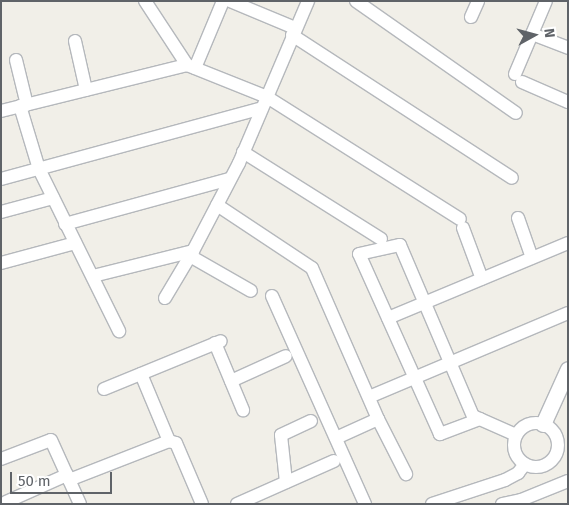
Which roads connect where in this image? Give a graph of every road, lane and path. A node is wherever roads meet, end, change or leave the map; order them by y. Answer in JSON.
{"nodes":[{"id":1,"x":145,"y":1,"type":"edge"},
{"id":2,"x":223,"y":1,"type":"edge"},
{"id":3,"x":230,"y":1,"type":"edge"},
{"id":4,"x":308,"y":1,"type":"edge"},
{"id":5,"x":356,"y":1,"type":"edge"},
{"id":6,"x":478,"y":1,"type":"edge"},
{"id":7,"x":546,"y":1,"type":"edge"},
{"id":8,"x":471,"y":17,"type":"dead end"},
{"id":9,"x":294,"y":31,"type":"junction"},
{"id":10,"x":532,"y":34,"type":"junction"},
{"id":11,"x":74,"y":41,"type":"dead end"},
{"id":12,"x":568,"y":48,"type":"edge"},
{"id":13,"x":16,"y":60,"type":"dead end"},
{"id":14,"x":191,"y":66,"type":"junction"},
{"id":15,"x":86,"y":90,"type":"junction"},
{"id":16,"x":568,"y":102,"type":"edge"},
{"id":17,"x":265,"y":103,"type":"junction"},
{"id":18,"x":24,"y":105,"type":"junction"},
{"id":19,"x":1,"y":111,"type":"edge"},
{"id":20,"x":516,"y":113,"type":"dead end"},
{"id":21,"x":243,"y":152,"type":"junction"},
{"id":22,"x":39,"y":169,"type":"junction"},
{"id":23,"x":512,"y":178,"type":"dead end"},
{"id":24,"x":1,"y":179,"type":"edge"},
{"id":25,"x":230,"y":179,"type":"junction"},
{"id":26,"x":53,"y":198,"type":"junction"},
{"id":27,"x":217,"y":205,"type":"junction"},
{"id":28,"x":1,"y":212,"type":"edge"},
{"id":29,"x":518,"y":218,"type":"dead end"},
{"id":30,"x":65,"y":224,"type":"junction"},
{"id":31,"x":381,"y":239,"type":"dead end"},
{"id":32,"x":75,"y":243,"type":"junction"},
{"id":33,"x":568,"y":243,"type":"edge"},
{"id":34,"x":192,"y":254,"type":"junction"},
{"id":35,"x":532,"y":258,"type":"junction"},
{"id":36,"x":1,"y":263,"type":"edge"},
{"id":37,"x":93,"y":276,"type":"junction"},
{"id":38,"x":482,"y":279,"type":"junction"},
{"id":39,"x":251,"y":291,"type":"dead end"},
{"id":40,"x":272,"y":296,"type":"dead end"},
{"id":41,"x":165,"y":298,"type":"dead end"},
{"id":42,"x":426,"y":303,"type":"junction"},
{"id":43,"x":568,"y":313,"type":"edge"},
{"id":44,"x":388,"y":318,"type":"junction"},
{"id":45,"x":119,"y":331,"type":"dead end"},
{"id":46,"x":286,"y":356,"type":"dead end"},
{"id":47,"x":451,"y":362,"type":"junction"},
{"id":48,"x":568,"y":369,"type":"edge"},
{"id":49,"x":141,"y":374,"type":"junction"},
{"id":50,"x":416,"y":377,"type":"junction"},
{"id":51,"x":231,"y":381,"type":"junction"},
{"id":52,"x":104,"y":389,"type":"dead end"},
{"id":53,"x":369,"y":397,"type":"junction"},
{"id":54,"x":243,"y":410,"type":"dead end"},
{"id":55,"x":378,"y":419,"type":"junction"},
{"id":56,"x":480,"y":419,"type":"junction"},
{"id":57,"x":311,"y":420,"type":"dead end"},
{"id":58,"x":543,"y":424,"type":"junction"},
{"id":59,"x":516,"y":435,"type":"junction"},
{"id":60,"x":336,"y":438,"type":"junction"},
{"id":61,"x":170,"y":441,"type":"junction"},
{"id":62,"x":563,"y":443,"type":"edge"},
{"id":63,"x":1,"y":459,"type":"edge"},
{"id":64,"x":334,"y":461,"type":"dead end"},
{"id":65,"x":525,"y":464,"type":"junction"},
{"id":66,"x":406,"y":474,"type":"dead end"},
{"id":67,"x":68,"y":478,"type":"junction"},
{"id":68,"x":568,"y":481,"type":"edge"},
{"id":69,"x":286,"y":482,"type":"junction"},
{"id":70,"x":4,"y":499,"type":"edge"},
{"id":71,"x":80,"y":504,"type":"edge"},
{"id":72,"x":202,"y":504,"type":"edge"},
{"id":73,"x":237,"y":504,"type":"edge"},
{"id":74,"x":365,"y":504,"type":"edge"},
{"id":75,"x":432,"y":504,"type":"edge"},
{"id":76,"x":502,"y":504,"type":"edge"}],
"edges":[{"from":1,"to":14,"type":"street"},
{"from":2,"to":14,"type":"street"},
{"from":3,"to":9,"type":"street"},
{"from":4,"to":9,"type":"street"},
{"from":5,"to":20,"type":"street"},
{"from":6,"to":8,"type":"street"},
{"from":7,"to":10,"type":"street"},
{"from":9,"to":17,"type":"street"},
{"from":9,"to":23,"type":"street"},
{"from":10,"to":12,"type":"street"},
{"from":10,"to":16,"type":"street"},
{"from":11,"to":15,"type":"street"},
{"from":13,"to":18,"type":"street"},
{"from":14,"to":15,"type":"street"},
{"from":14,"to":17,"type":"street"},
{"from":15,"to":18,"type":"street"},
{"from":17,"to":21,"type":"street"},
{"from":17,"to":22,"type":"street"},
{"from":17,"to":38,"type":"street"},
{"from":18,"to":19,"type":"street"},
{"from":18,"to":22,"type":"street"},
{"from":21,"to":25,"type":"street"},
{"from":21,"to":31,"type":"street"},
{"from":22,"to":24,"type":"street"},
{"from":22,"to":26,"type":"street"},
{"from":25,"to":27,"type":"street"},
{"from":25,"to":30,"type":"street"},
{"from":26,"to":28,"type":"street"},
{"from":26,"to":30,"type":"street"},
{"from":27,"to":34,"type":"street"},
{"from":27,"to":53,"type":"street"},
{"from":29,"to":35,"type":"street"},
{"from":30,"to":32,"type":"street"},
{"from":32,"to":36,"type":"street"},
{"from":32,"to":37,"type":"street"},
{"from":33,"to":35,"type":"street"},
{"from":34,"to":37,"type":"street"},
{"from":34,"to":39,"type":"street"},
{"from":34,"to":41,"type":"street"},
{"from":35,"to":38,"type":"street"},
{"from":37,"to":45,"type":"street"},
{"from":38,"to":42,"type":"street"},
{"from":40,"to":60,"type":"street"},
{"from":42,"to":44,"type":"street"},
{"from":42,"to":44,"type":"street"},
{"from":42,"to":47,"type":"street"},
{"from":43,"to":47,"type":"street"},
{"from":44,"to":50,"type":"street"},
{"from":46,"to":51,"type":"street"},
{"from":47,"to":50,"type":"street"},
{"from":47,"to":56,"type":"street"},
{"from":48,"to":58,"type":"street"},
{"from":49,"to":51,"type":"street"},
{"from":49,"to":52,"type":"street"},
{"from":49,"to":61,"type":"street"},
{"from":50,"to":53,"type":"street"},
{"from":50,"to":56,"type":"street"},
{"from":51,"to":54,"type":"street"},
{"from":53,"to":55,"type":"street"},
{"from":55,"to":60,"type":"street"},
{"from":55,"to":66,"type":"street"},
{"from":56,"to":59,"type":"street"},
{"from":57,"to":69,"type":"street"},
{"from":58,"to":59,"type":"street"},
{"from":58,"to":62,"type":"street"},
{"from":59,"to":65,"type":"street"},
{"from":60,"to":74,"type":"street"},
{"from":61,"to":67,"type":"street"},
{"from":61,"to":72,"type":"street"},
{"from":62,"to":65,"type":"street"},
{"from":63,"to":67,"type":"street"},
{"from":64,"to":69,"type":"street"},
{"from":65,"to":75,"type":"street"},
{"from":67,"to":70,"type":"street"},
{"from":67,"to":71,"type":"street"},
{"from":68,"to":76,"type":"street"},
{"from":69,"to":73,"type":"street"}]}
